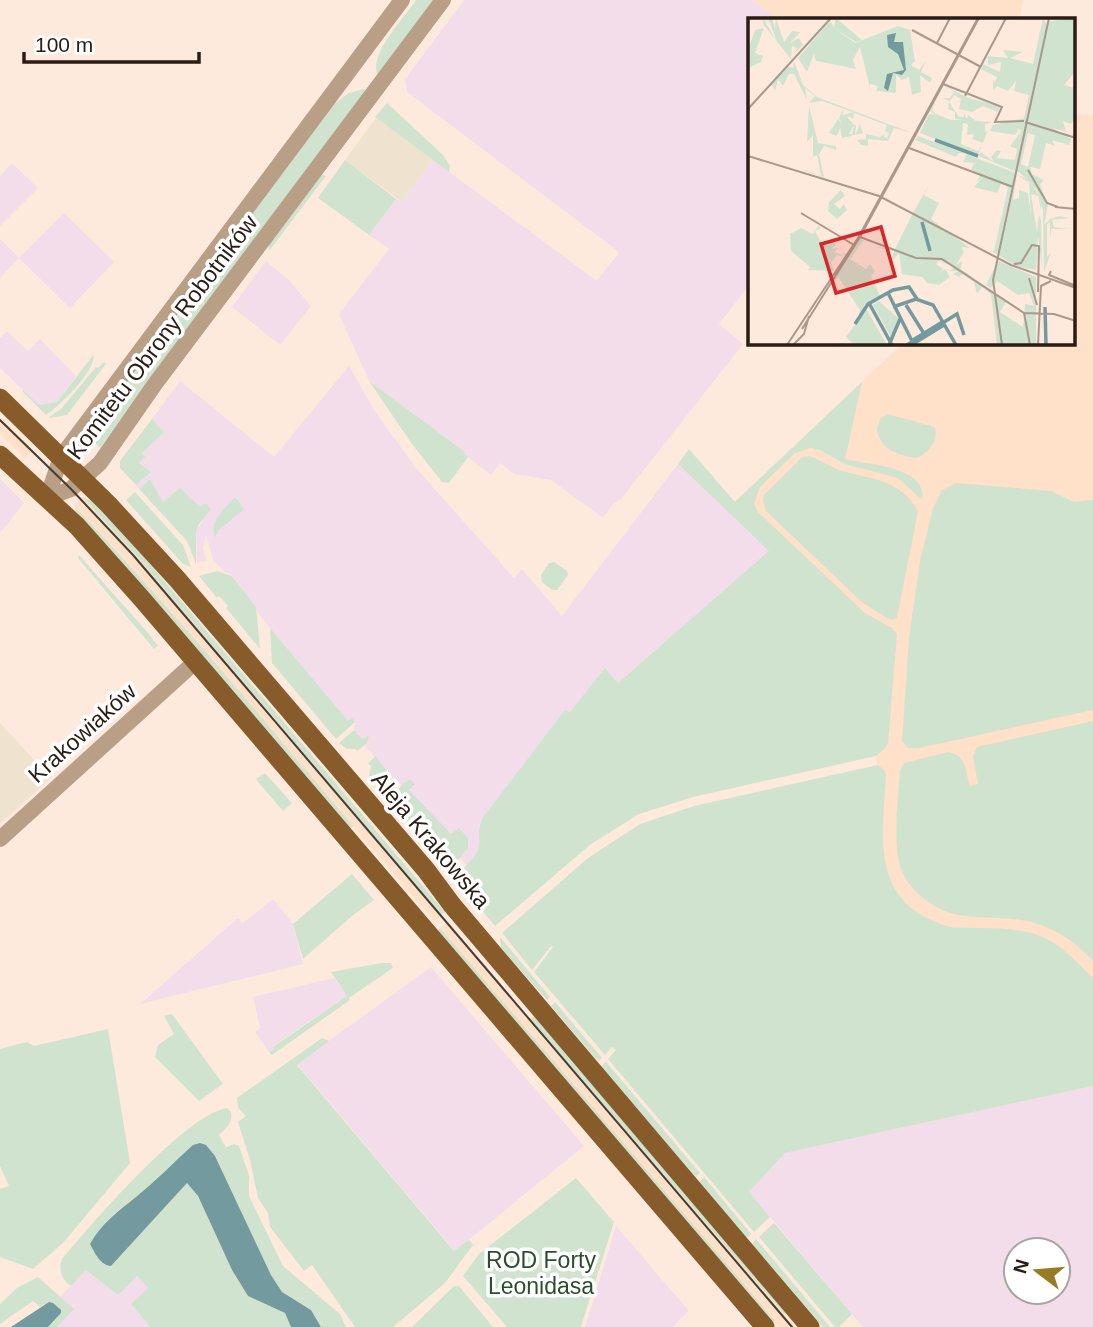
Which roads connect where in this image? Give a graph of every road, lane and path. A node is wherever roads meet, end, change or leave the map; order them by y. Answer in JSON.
{"nodes":[{"id":1,"x":402,"y":0,"type":"edge"},
{"id":2,"x":443,"y":0,"type":"edge"},
{"id":3,"x":0,"y":398,"type":"edge"},
{"id":4,"x":0,"y":455,"type":"edge"},
{"id":5,"x":61,"y":457,"type":"junction"},
{"id":6,"x":83,"y":480,"type":"junction"},
{"id":7,"x":47,"y":498,"type":"junction"},
{"id":8,"x":195,"y":662,"type":"junction"},
{"id":9,"x":0,"y":839,"type":"edge"},
{"id":10,"x":765,"y":1327,"type":"edge"},
{"id":11,"x":810,"y":1327,"type":"edge"}],
"edges":[{"from":1,"to":5,"type":"street","name":"Komitetu Obrony Robotników"},
{"from":2,"to":6,"type":"street","name":"Komitetu Obrony Robotników"},
{"from":3,"to":5,"type":"main road","name":"Aleja Krakowska"},
{"from":4,"to":7,"type":"main road"},
{"from":5,"to":6,"type":"main road","name":"Aleja Krakowska"},
{"from":5,"to":7,"type":"street","name":"Komitetu Obrony Robotników"},
{"from":6,"to":7,"type":"street","name":"Komitetu Obrony Robotników"},
{"from":6,"to":11,"type":"main road","name":"Aleja Krakowska"},
{"from":7,"to":8,"type":"main road"},
{"from":8,"to":9,"type":"street","name":"Krakowiaków"},
{"from":8,"to":10,"type":"main road"}]}
